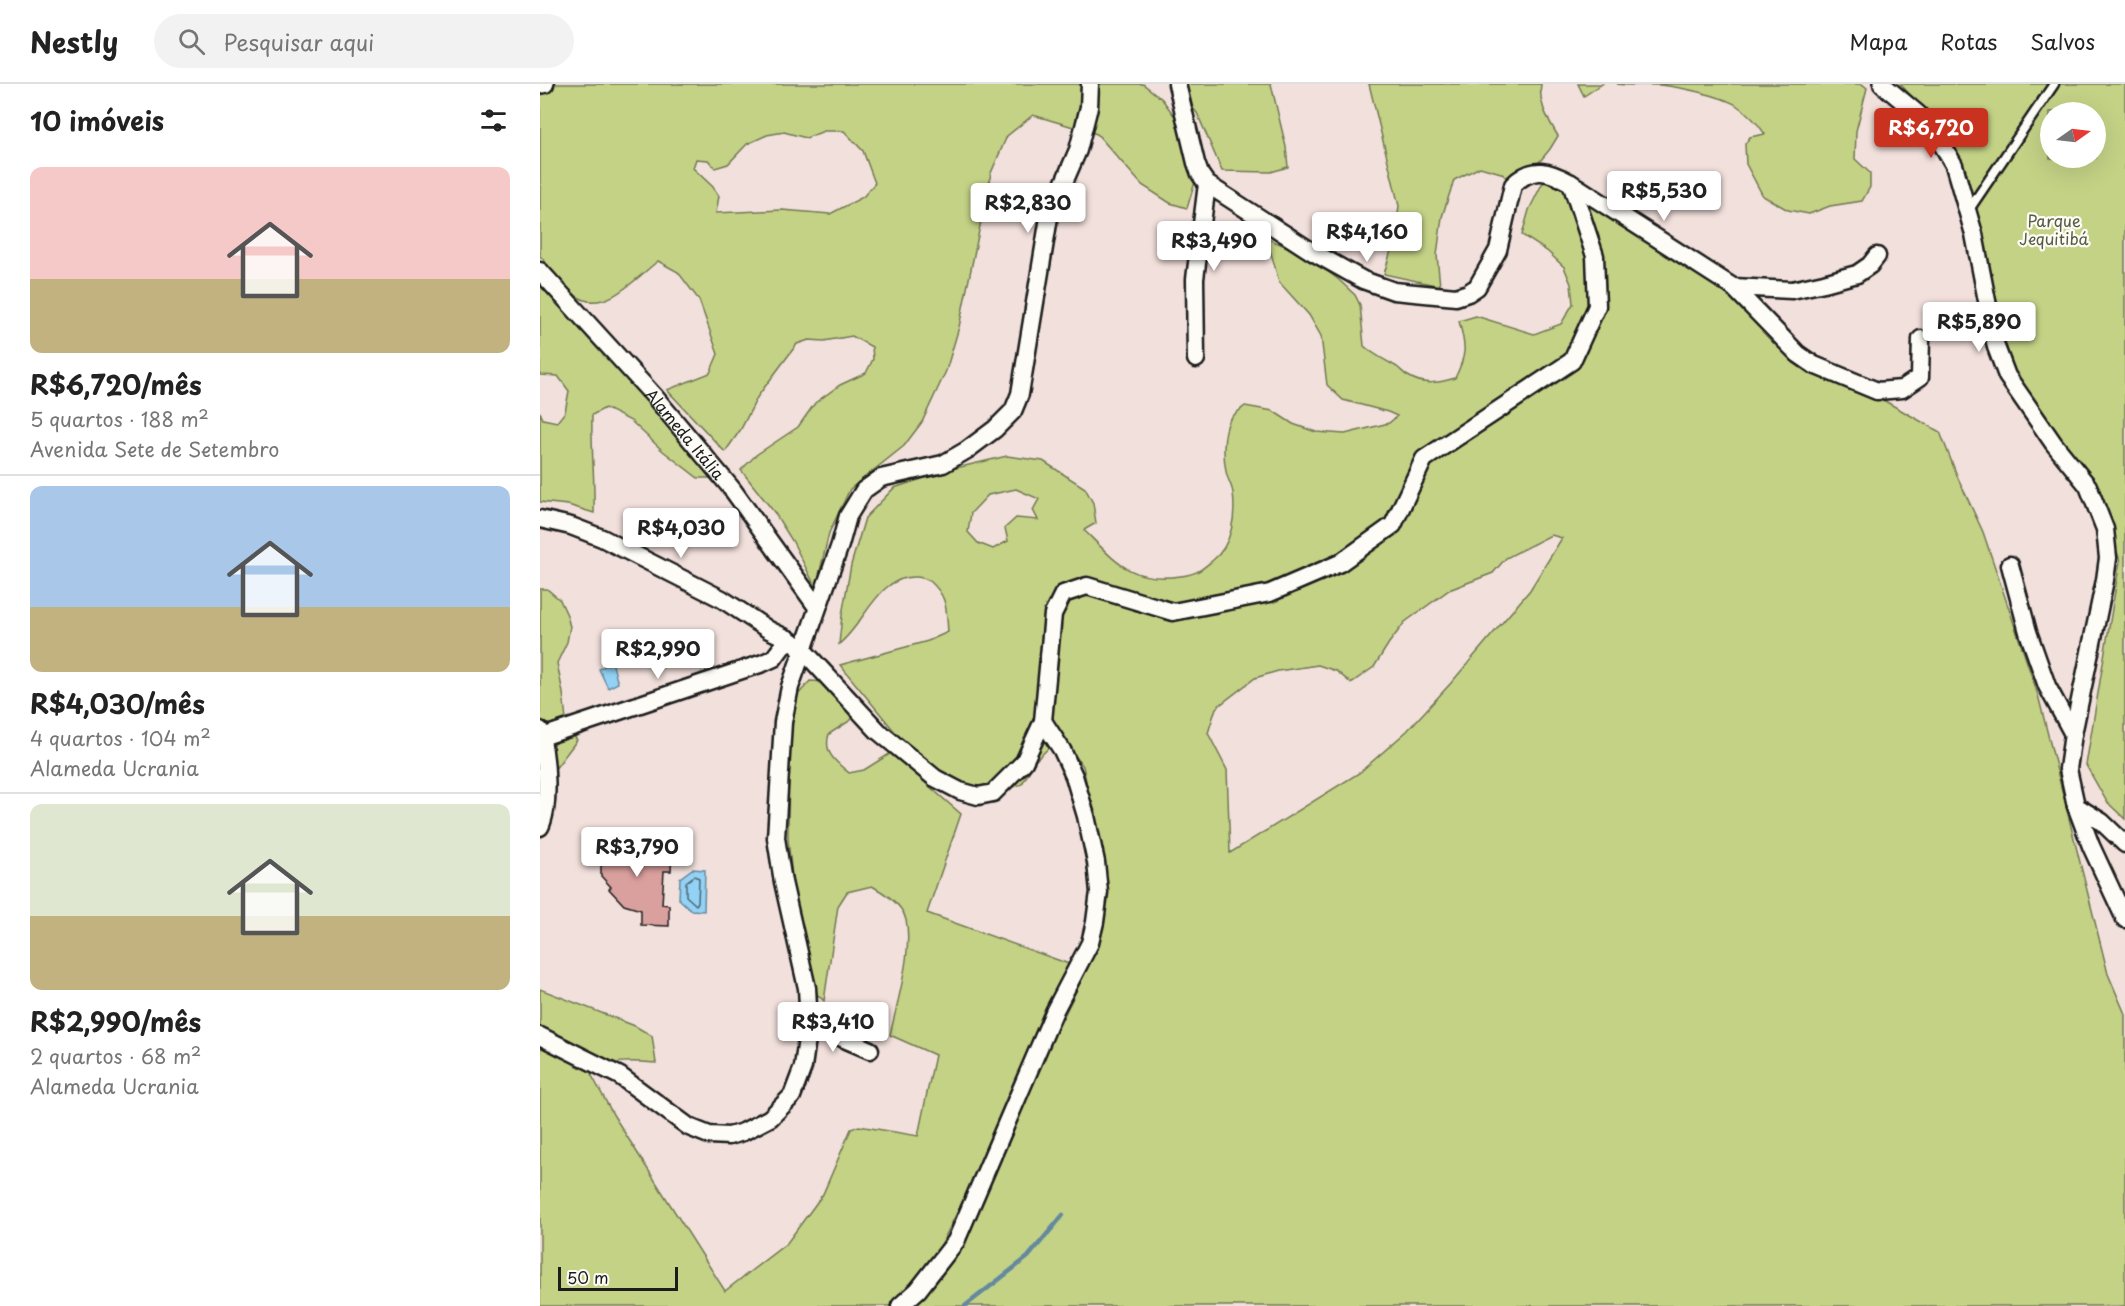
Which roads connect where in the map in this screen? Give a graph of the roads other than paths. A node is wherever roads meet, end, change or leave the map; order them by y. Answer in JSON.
{"nodes":[{"id":1,"x":545,"y":84,"type":"edge"},
{"id":2,"x":1090,"y":84,"type":"edge"},
{"id":3,"x":1177,"y":84,"type":"edge"},
{"id":4,"x":1882,"y":84,"type":"edge"},
{"id":5,"x":2054,"y":84,"type":"edge"},
{"id":6,"x":540,"y":85,"type":"edge"},
{"id":7,"x":1571,"y":183,"type":"junction"},
{"id":8,"x":1207,"y":184,"type":"junction"},
{"id":9,"x":1968,"y":212,"type":"junction"},
{"id":10,"x":1877,"y":256,"type":"dead end"},
{"id":11,"x":540,"y":270,"type":"edge"},
{"id":12,"x":1734,"y":287,"type":"junction"},
{"id":13,"x":1921,"y":339,"type":"dead end"},
{"id":14,"x":1196,"y":359,"type":"dead end"},
{"id":15,"x":540,"y":519,"type":"edge"},
{"id":16,"x":2010,"y":565,"type":"dead end"},
{"id":17,"x":817,"y":607,"type":"junction"},
{"id":18,"x":788,"y":639,"type":"junction"},
{"id":19,"x":803,"y":650,"type":"junction"},
{"id":20,"x":1043,"y":721,"type":"junction"},
{"id":21,"x":541,"y":734,"type":"edge"},
{"id":22,"x":2072,"y":740,"type":"junction"},
{"id":23,"x":2076,"y":806,"type":"junction"},
{"id":24,"x":540,"y":827,"type":"edge"},
{"id":25,"x":2125,"y":844,"type":"edge"},
{"id":26,"x":2125,"y":919,"type":"edge"},
{"id":27,"x":809,"y":1024,"type":"junction"},
{"id":28,"x":540,"y":1036,"type":"edge"},
{"id":29,"x":870,"y":1050,"type":"dead end"},
{"id":30,"x":900,"y":1306,"type":"edge"}],
"edges":[{"from":1,"to":6,"type":"street"},
{"from":2,"to":17,"type":"street"},
{"from":3,"to":8,"type":"street"},
{"from":4,"to":9,"type":"street"},
{"from":5,"to":9,"type":"lane"},
{"from":7,"to":8,"type":"street"},
{"from":7,"to":12,"type":"street"},
{"from":7,"to":20,"type":"street"},
{"from":8,"to":14,"type":"street"},
{"from":9,"to":22,"type":"street"},
{"from":10,"to":12,"type":"street"},
{"from":11,"to":17,"type":"street","name":"Alameda Itália"},
{"from":12,"to":13,"type":"street"},
{"from":15,"to":18,"type":"street"},
{"from":16,"to":22,"type":"street"},
{"from":17,"to":19,"type":"street"},
{"from":18,"to":19,"type":"street"},
{"from":18,"to":21,"type":"street"},
{"from":19,"to":20,"type":"street"},
{"from":19,"to":27,"type":"street"},
{"from":20,"to":30,"type":"street"},
{"from":21,"to":24,"type":"street"},
{"from":22,"to":23,"type":"street"},
{"from":23,"to":25,"type":"street"},
{"from":23,"to":26,"type":"street"},
{"from":27,"to":28,"type":"street"},
{"from":27,"to":29,"type":"street"}]}
